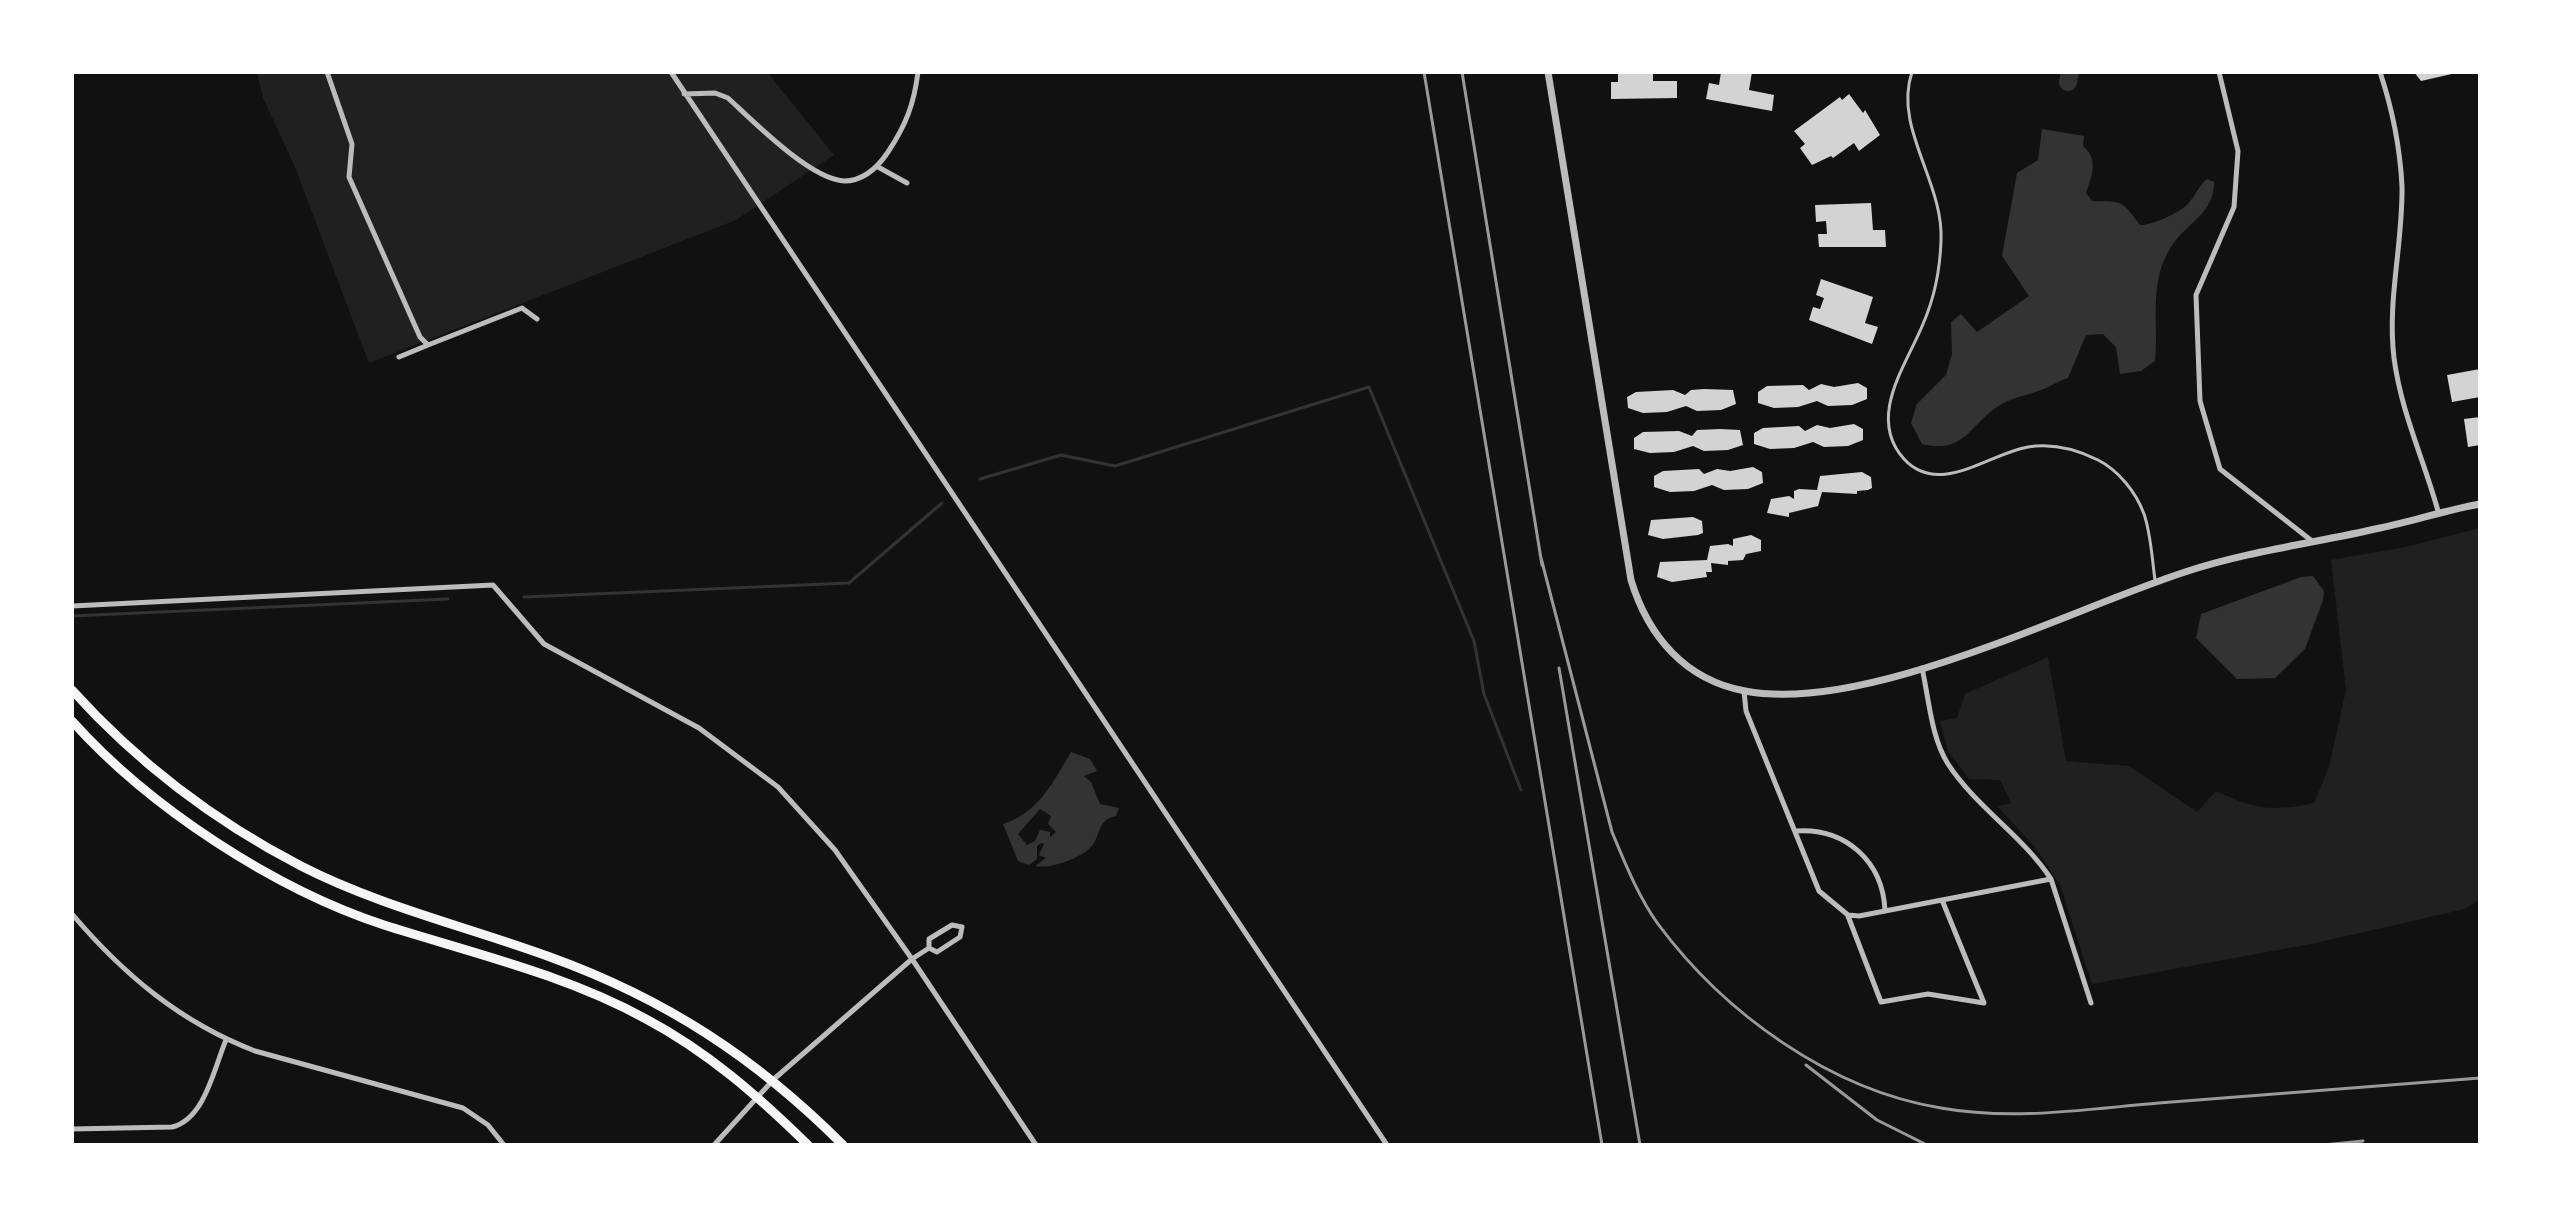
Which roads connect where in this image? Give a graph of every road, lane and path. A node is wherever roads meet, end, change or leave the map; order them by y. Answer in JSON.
{"nodes":[{"id":1,"x":327,"y":72,"type":"edge"},
{"id":2,"x":671,"y":72,"type":"edge"},
{"id":3,"x":918,"y":72,"type":"edge"},
{"id":4,"x":1548,"y":72,"type":"edge"},
{"id":5,"x":1912,"y":72,"type":"edge"},
{"id":6,"x":2219,"y":72,"type":"edge"},
{"id":7,"x":2380,"y":72,"type":"edge"},
{"id":8,"x":684,"y":94,"type":"junction"},
{"id":9,"x":878,"y":167,"type":"junction"},
{"id":10,"x":907,"y":183,"type":"dead end"},
{"id":11,"x":537,"y":319,"type":"dead end"},
{"id":12,"x":428,"y":345,"type":"junction"},
{"id":13,"x":399,"y":357,"type":"dead end"},
{"id":14,"x":2480,"y":504,"type":"edge"},
{"id":15,"x":2438,"y":511,"type":"junction"},
{"id":16,"x":2312,"y":541,"type":"junction"},
{"id":17,"x":2156,"y":582,"type":"junction"},
{"id":18,"x":72,"y":606,"type":"edge"},
{"id":19,"x":1922,"y":667,"type":"junction"},
{"id":20,"x":72,"y":690,"type":"edge"},
{"id":21,"x":1744,"y":691,"type":"junction"},
{"id":22,"x":72,"y":721,"type":"edge"},
{"id":23,"x":1795,"y":831,"type":"junction"},
{"id":24,"x":2051,"y":879,"type":"junction"},
{"id":25,"x":1942,"y":900,"type":"junction"},
{"id":26,"x":1885,"y":911,"type":"junction"},
{"id":27,"x":72,"y":914,"type":"edge"},
{"id":28,"x":1848,"y":915,"type":"junction"},
{"id":29,"x":929,"y":948,"type":"junction"},
{"id":30,"x":912,"y":959,"type":"junction"},
{"id":31,"x":2091,"y":1003,"type":"dead end"},
{"id":32,"x":226,"y":1040,"type":"junction"},
{"id":33,"x":774,"y":1079,"type":"junction"},
{"id":34,"x":757,"y":1096,"type":"junction"},
{"id":35,"x":72,"y":1129,"type":"edge"},
{"id":36,"x":504,"y":1145,"type":"edge"},
{"id":37,"x":714,"y":1145,"type":"edge"},
{"id":38,"x":808,"y":1145,"type":"edge"},
{"id":39,"x":843,"y":1145,"type":"edge"},
{"id":40,"x":1036,"y":1145,"type":"edge"},
{"id":41,"x":1387,"y":1145,"type":"edge"}],
"edges":[{"from":1,"to":12,"type":"street"},
{"from":2,"to":8,"type":"street"},
{"from":3,"to":9,"type":"street"},
{"from":4,"to":21,"type":"street"},
{"from":5,"to":17,"type":"lane"},
{"from":6,"to":16,"type":"street"},
{"from":7,"to":15,"type":"street"},
{"from":8,"to":9,"type":"street"},
{"from":8,"to":41,"type":"street"},
{"from":9,"to":10,"type":"street"},
{"from":11,"to":12,"type":"street"},
{"from":12,"to":13,"type":"street"},
{"from":14,"to":15,"type":"street"},
{"from":15,"to":16,"type":"street"},
{"from":16,"to":17,"type":"street"},
{"from":17,"to":19,"type":"street"},
{"from":18,"to":30,"type":"street"},
{"from":19,"to":21,"type":"street"},
{"from":19,"to":24,"type":"street"},
{"from":20,"to":33,"type":"main road"},
{"from":21,"to":23,"type":"street"},
{"from":22,"to":34,"type":"main road"},
{"from":23,"to":26,"type":"street"},
{"from":23,"to":28,"type":"street"},
{"from":24,"to":25,"type":"street"},
{"from":24,"to":31,"type":"street"},
{"from":25,"to":26,"type":"street"},
{"from":25,"to":28,"type":"street"},
{"from":26,"to":28,"type":"street"},
{"from":27,"to":32,"type":"street"},
{"from":29,"to":29,"type":"street"},
{"from":29,"to":30,"type":"street"},
{"from":30,"to":33,"type":"street"},
{"from":30,"to":40,"type":"street"},
{"from":32,"to":35,"type":"street"},
{"from":32,"to":36,"type":"street"},
{"from":33,"to":34,"type":"street"},
{"from":33,"to":39,"type":"main road"},
{"from":34,"to":37,"type":"street"},
{"from":34,"to":38,"type":"main road"}]}
